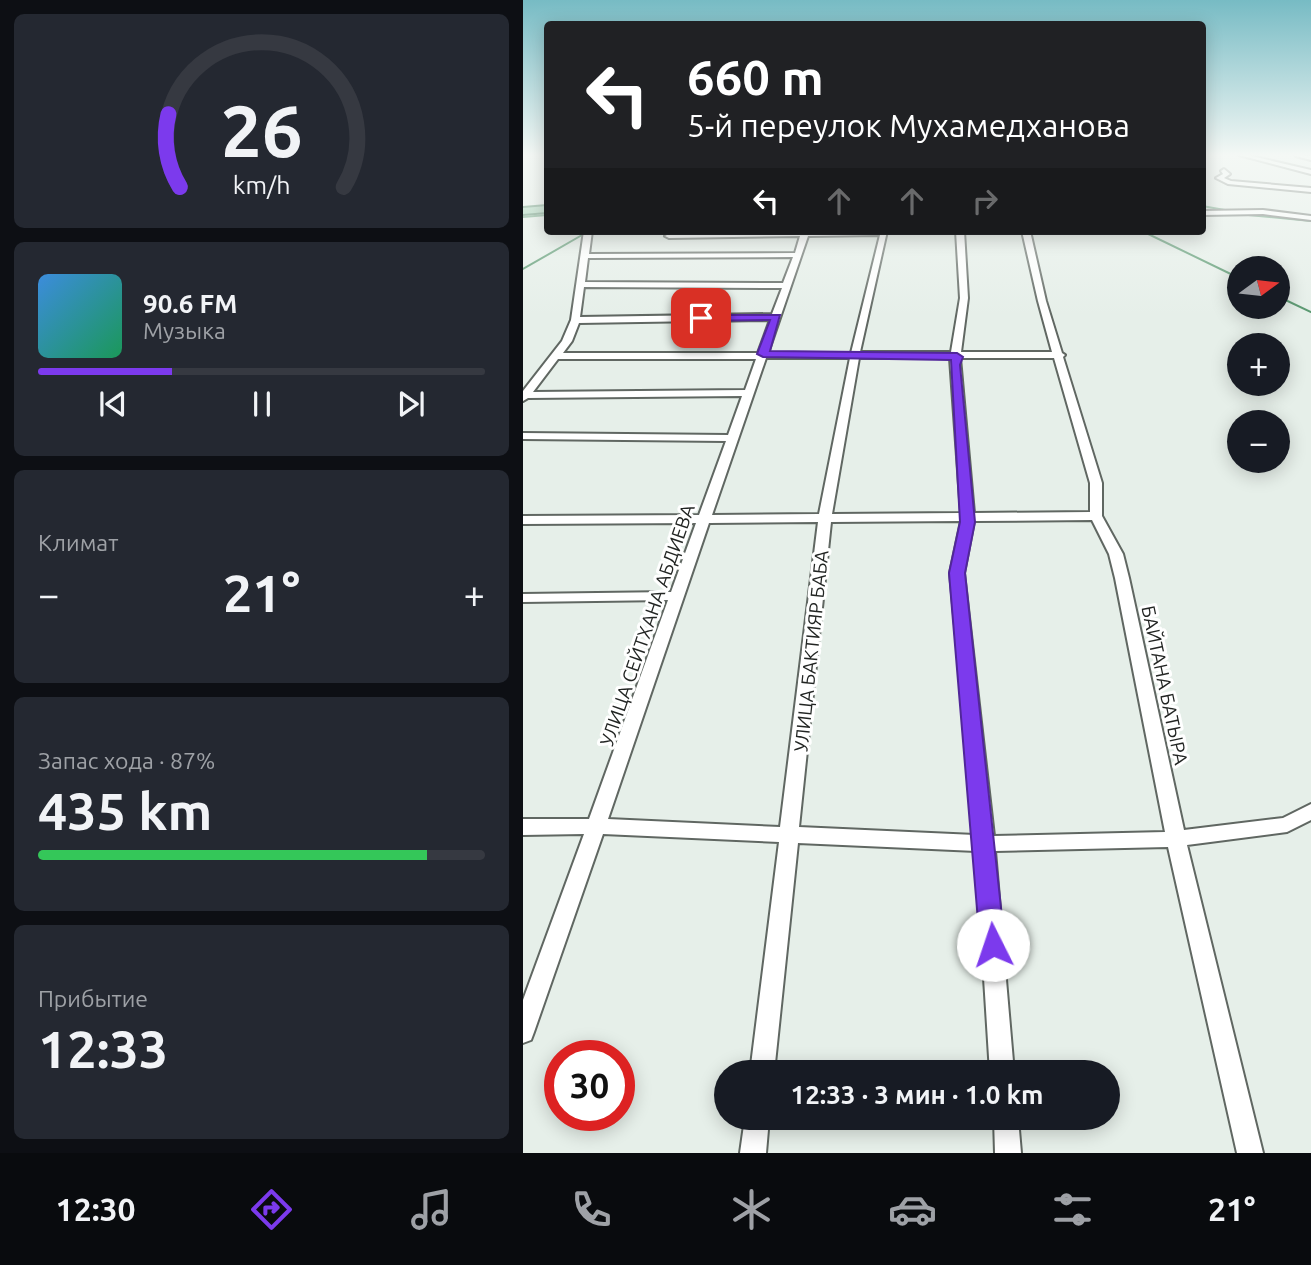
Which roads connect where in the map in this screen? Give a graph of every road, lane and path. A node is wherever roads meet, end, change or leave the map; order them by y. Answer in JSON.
{"nodes":[{"id":1,"x":544,"y":209,"type":"edge"},
{"id":2,"x":523,"y":211,"type":"edge"},
{"id":3,"x":1206,"y":213,"type":"edge"},
{"id":4,"x":1309,"y":216,"type":"edge"},
{"id":5,"x":588,"y":235,"type":"edge"},
{"id":6,"x":703,"y":235,"type":"edge"},
{"id":7,"x":805,"y":235,"type":"edge"},
{"id":8,"x":884,"y":235,"type":"edge"},
{"id":9,"x":960,"y":235,"type":"edge"},
{"id":10,"x":1027,"y":235,"type":"edge"},
{"id":11,"x":669,"y":236,"type":"dead end"},
{"id":12,"x":798,"y":255,"type":"junction"},
{"id":13,"x":585,"y":257,"type":"junction"},
{"id":14,"x":580,"y":284,"type":"junction"},
{"id":15,"x":787,"y":286,"type":"junction"},
{"id":16,"x":776,"y":317,"type":"junction"},
{"id":17,"x":575,"y":320,"type":"junction"},
{"id":18,"x":763,"y":354,"type":"junction"},
{"id":19,"x":855,"y":355,"type":"junction"},
{"id":20,"x":1060,"y":355,"type":"junction"},
{"id":21,"x":555,"y":356,"type":"junction"},
{"id":22,"x":957,"y":357,"type":"junction"},
{"id":23,"x":749,"y":393,"type":"junction"},
{"id":24,"x":524,"y":396,"type":"edge"},
{"id":25,"x":523,"y":436,"type":"edge"},
{"id":26,"x":733,"y":438,"type":"junction"},
{"id":27,"x":967,"y":516,"type":"junction"},
{"id":28,"x":1096,"y":516,"type":"junction"},
{"id":29,"x":825,"y":517,"type":"junction"},
{"id":30,"x":705,"y":518,"type":"junction"},
{"id":31,"x":523,"y":520,"type":"edge"},
{"id":32,"x":678,"y":596,"type":"junction"},
{"id":33,"x":523,"y":598,"type":"edge"},
{"id":34,"x":1311,"y":811,"type":"edge"},
{"id":35,"x":596,"y":826,"type":"junction"},
{"id":36,"x":523,"y":827,"type":"edge"},
{"id":37,"x":791,"y":835,"type":"junction"},
{"id":38,"x":1176,"y":839,"type":"junction"},
{"id":39,"x":985,"y":843,"type":"junction"},
{"id":40,"x":523,"y":1032,"type":"edge"},
{"id":41,"x":764,"y":1060,"type":"edge"},
{"id":42,"x":1001,"y":1060,"type":"edge"},
{"id":43,"x":756,"y":1130,"type":"edge"},
{"id":44,"x":1007,"y":1130,"type":"edge"},
{"id":45,"x":753,"y":1153,"type":"edge"},
{"id":46,"x":1008,"y":1153,"type":"edge"},
{"id":47,"x":1250,"y":1153,"type":"edge"}],
"edges":[{"from":1,"to":2,"type":"main road"},
{"from":3,"to":4,"type":"street"},
{"from":5,"to":13,"type":"street"},
{"from":6,"to":11,"type":"street"},
{"from":7,"to":12,"type":"street","name":"УЛИЦА СЕЙТХАНА АБДИЕВА"},
{"from":8,"to":19,"type":"street","name":"УЛИЦА БАКТИЯР БАБА"},
{"from":9,"to":22,"type":"street"},
{"from":10,"to":20,"type":"street","name":"БАЙТАНА БАТЫРА"},
{"from":12,"to":13,"type":"street"},
{"from":12,"to":15,"type":"street","name":"УЛИЦА СЕЙТХАНА АБДИЕВА"},
{"from":13,"to":14,"type":"street"},
{"from":14,"to":15,"type":"street"},
{"from":14,"to":17,"type":"street"},
{"from":15,"to":16,"type":"street","name":"УЛИЦА СЕЙТХАНА АБДИЕВА"},
{"from":16,"to":17,"type":"street"},
{"from":16,"to":18,"type":"street","name":"УЛИЦА СЕЙТХАНА АБДИЕВА"},
{"from":17,"to":21,"type":"street"},
{"from":18,"to":19,"type":"street"},
{"from":18,"to":21,"type":"street"},
{"from":18,"to":23,"type":"street","name":"УЛИЦА СЕЙТХАНА АБДИЕВА"},
{"from":19,"to":22,"type":"street"},
{"from":19,"to":29,"type":"street","name":"УЛИЦА БАКТИЯР БАБА"},
{"from":20,"to":22,"type":"street"},
{"from":20,"to":28,"type":"street","name":"БАЙТАНА БАТЫРА"},
{"from":21,"to":24,"type":"street"},
{"from":22,"to":27,"type":"street"},
{"from":23,"to":24,"type":"street"},
{"from":23,"to":26,"type":"street","name":"УЛИЦА СЕЙТХАНА АБДИЕВА"},
{"from":25,"to":26,"type":"street"},
{"from":26,"to":30,"type":"street","name":"УЛИЦА СЕЙТХАНА АБДИЕВА"},
{"from":27,"to":28,"type":"street"},
{"from":27,"to":29,"type":"street"},
{"from":27,"to":39,"type":"street"},
{"from":28,"to":38,"type":"street","name":"БАЙТАНА БАТЫРА"},
{"from":29,"to":30,"type":"street"},
{"from":29,"to":37,"type":"street","name":"УЛИЦА БАКТИЯР БАБА"},
{"from":30,"to":31,"type":"street"},
{"from":30,"to":32,"type":"street","name":"УЛИЦА СЕЙТХАНА АБДИЕВА"},
{"from":32,"to":33,"type":"street"},
{"from":32,"to":35,"type":"street","name":"УЛИЦА СЕЙТХАНА АБДИЕВА"},
{"from":34,"to":38,"type":"street"},
{"from":35,"to":36,"type":"street"},
{"from":35,"to":37,"type":"street"},
{"from":35,"to":40,"type":"street","name":"УЛИЦА СЕЙТХАНА АБДИЕВА"},
{"from":37,"to":39,"type":"street"},
{"from":37,"to":41,"type":"street","name":"УЛИЦА БАКТИЯР БАБА"},
{"from":38,"to":39,"type":"street"},
{"from":38,"to":47,"type":"street","name":"БАЙТАНА БАТЫРА"},
{"from":39,"to":42,"type":"street"},
{"from":43,"to":45,"type":"street"},
{"from":44,"to":46,"type":"street"}]}
